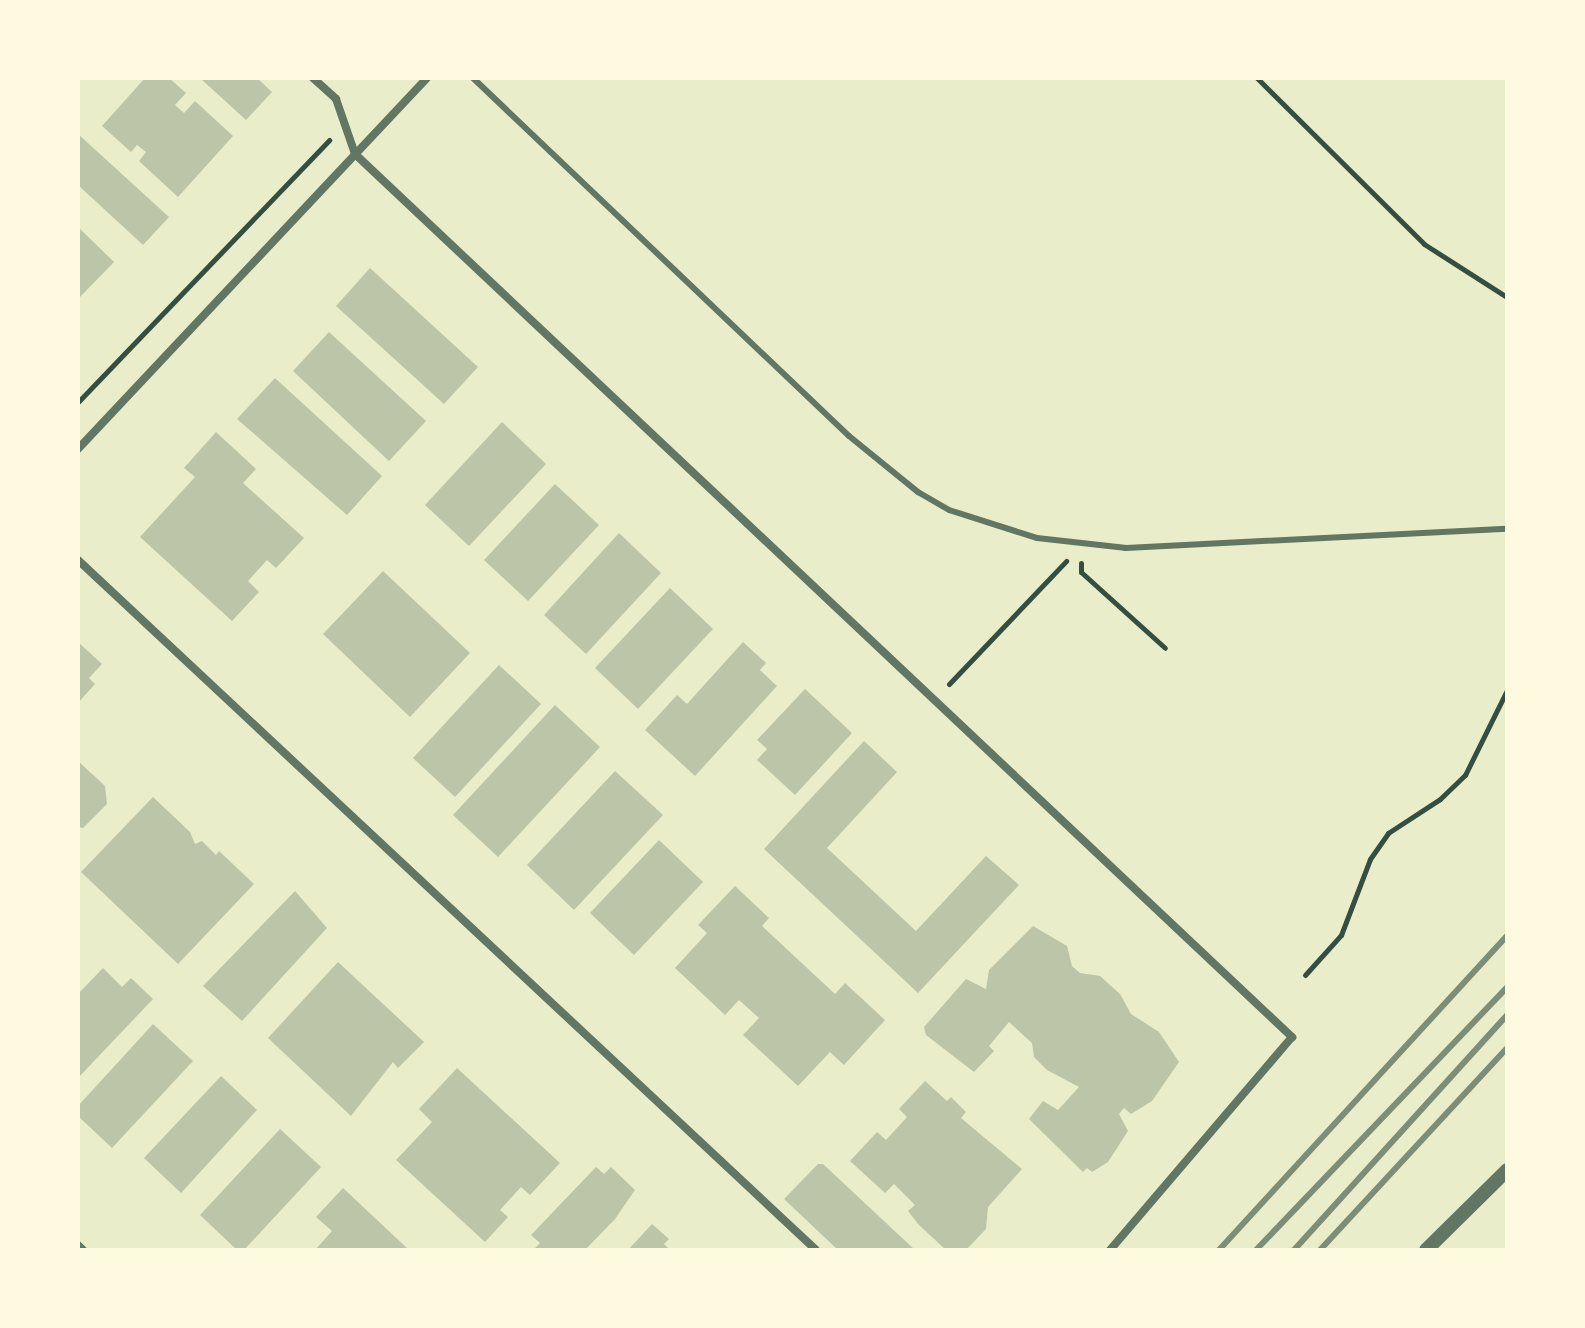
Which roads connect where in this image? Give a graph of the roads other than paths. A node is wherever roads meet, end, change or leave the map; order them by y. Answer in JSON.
{"nodes":[{"id":1,"x":313,"y":78,"type":"edge"},
{"id":2,"x":427,"y":78,"type":"edge"},
{"id":3,"x":473,"y":78,"type":"edge"},
{"id":4,"x":355,"y":154,"type":"junction"},
{"id":5,"x":78,"y":449,"type":"edge"},
{"id":6,"x":1507,"y":529,"type":"edge"},
{"id":7,"x":78,"y":560,"type":"edge"},
{"id":8,"x":1507,"y":1170,"type":"edge"},
{"id":9,"x":78,"y":1245,"type":"edge"},
{"id":10,"x":83,"y":1250,"type":"edge"},
{"id":11,"x":816,"y":1250,"type":"edge"},
{"id":12,"x":1110,"y":1250,"type":"edge"},
{"id":13,"x":1426,"y":1250,"type":"edge"}],
"edges":[{"from":1,"to":4,"type":"street"},
{"from":2,"to":4,"type":"street"},
{"from":3,"to":6,"type":"lane"},
{"from":4,"to":5,"type":"street"},
{"from":4,"to":12,"type":"street"},
{"from":7,"to":11,"type":"street"},
{"from":8,"to":13,"type":"street"},
{"from":9,"to":10,"type":"street"}]}
